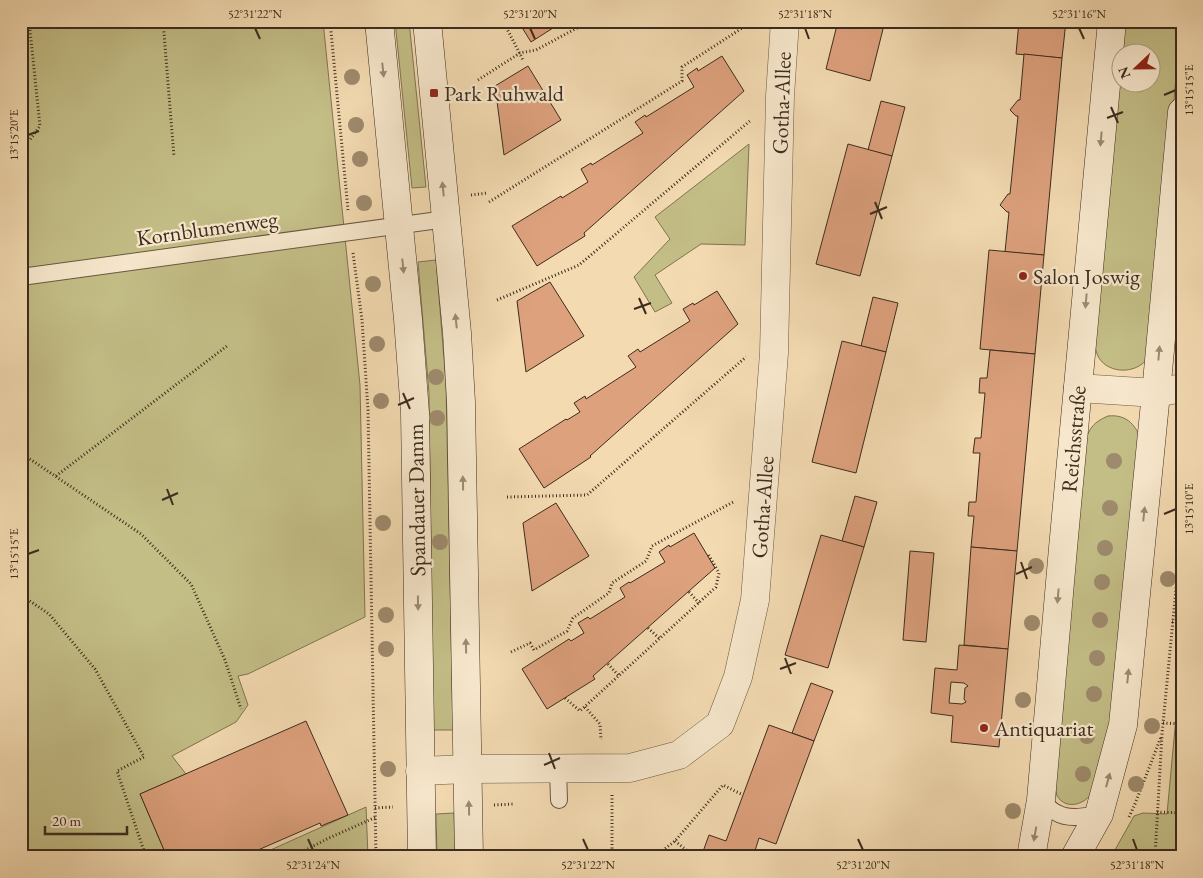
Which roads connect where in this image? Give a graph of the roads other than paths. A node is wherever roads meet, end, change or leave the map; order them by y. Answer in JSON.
{"nodes":[{"id":1,"x":379,"y":21,"type":"edge"},
{"id":2,"x":427,"y":21,"type":"edge"},
{"id":3,"x":785,"y":21,"type":"edge"},
{"id":4,"x":1112,"y":21,"type":"edge"},
{"id":5,"x":1182,"y":112,"type":"edge"},
{"id":6,"x":446,"y":219,"type":"junction"},
{"id":7,"x":399,"y":225,"type":"junction"},
{"id":8,"x":21,"y":277,"type":"edge"},
{"id":9,"x":1078,"y":388,"type":"junction"},
{"id":10,"x":1182,"y":388,"type":"edge"},
{"id":11,"x":1156,"y":393,"type":"junction"},
{"id":12,"x":468,"y":769,"type":"junction"},
{"id":13,"x":558,"y":769,"type":"junction"},
{"id":14,"x":420,"y":771,"type":"junction"},
{"id":15,"x":559,"y":800,"type":"dead end"},
{"id":16,"x":1041,"y":800,"type":"junction"},
{"id":17,"x":1099,"y":814,"type":"junction"},
{"id":18,"x":422,"y":857,"type":"edge"},
{"id":19,"x":470,"y":857,"type":"edge"},
{"id":20,"x":1031,"y":857,"type":"edge"},
{"id":21,"x":1076,"y":857,"type":"edge"}],
"edges":[{"from":1,"to":7,"type":"main road","name":"Spandauer Damm","one_way":true},
{"from":6,"to":2,"type":"main road","one_way":true},
{"from":3,"to":13,"type":"main road","name":"Gotha-Allee"},
{"from":4,"to":9,"type":"main road","name":"Reichsstraße","one_way":true},
{"from":11,"to":5,"type":"main road","one_way":true},
{"from":6,"to":7,"type":"lane","name":"Kornblumenweg"},
{"from":12,"to":6,"type":"main road","one_way":true},
{"from":7,"to":8,"type":"lane","name":"Kornblumenweg"},
{"from":7,"to":14,"type":"main road","name":"Spandauer Damm","one_way":true},
{"from":9,"to":11,"type":"main road"},
{"from":9,"to":16,"type":"main road","name":"Reichsstraße","one_way":true},
{"from":10,"to":11,"type":"main road"},
{"from":17,"to":11,"type":"main road","one_way":true},
{"from":12,"to":13,"type":"main road","name":"Gotha-Allee"},
{"from":12,"to":14,"type":"main road"},
{"from":19,"to":12,"type":"main road","one_way":true},
{"from":13,"to":15,"type":"lane"},
{"from":14,"to":18,"type":"main road","name":"Spandauer Damm"},
{"from":16,"to":17,"type":"lane"},
{"from":16,"to":20,"type":"main road","name":"Reichsstraße","one_way":true},
{"from":17,"to":21,"type":"main road"}]}
